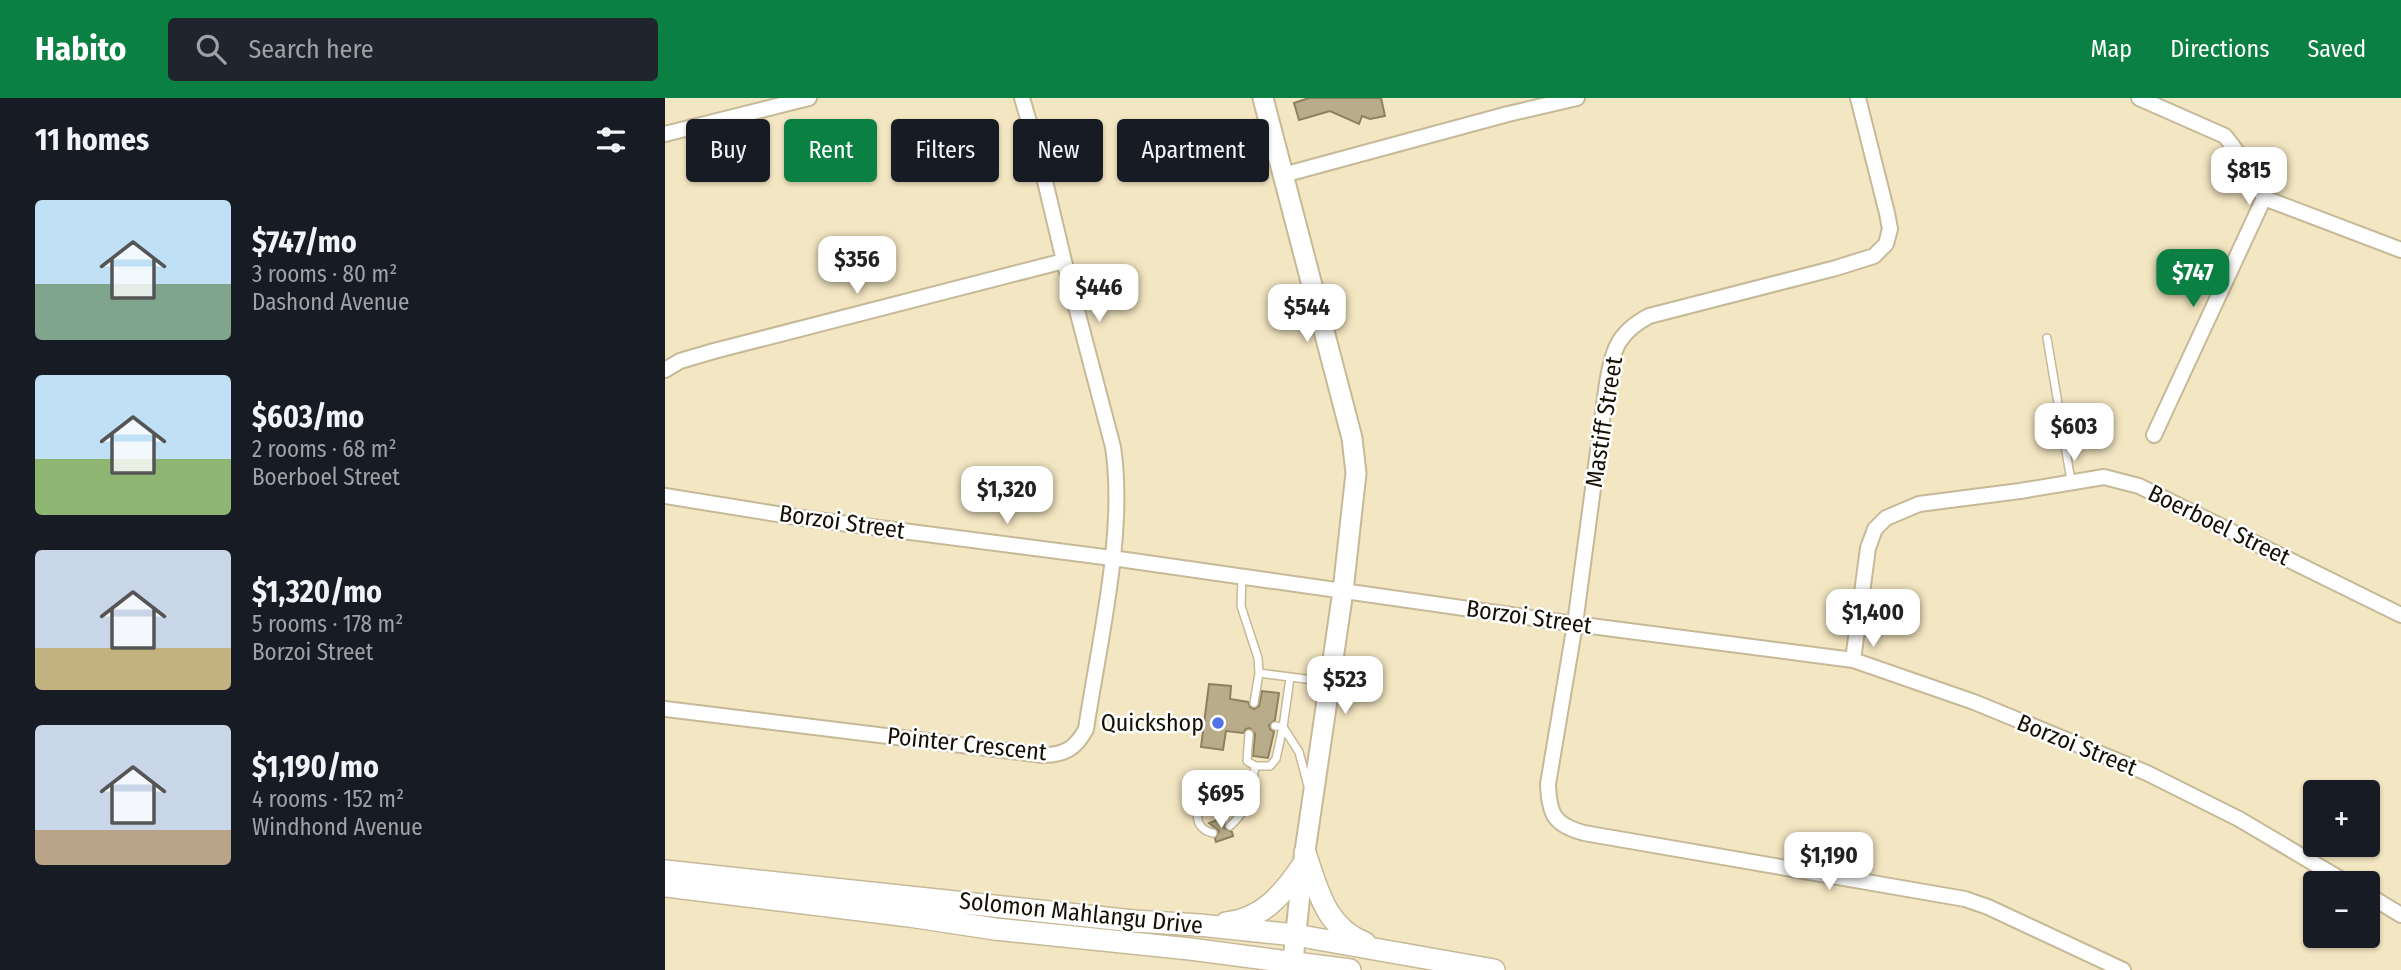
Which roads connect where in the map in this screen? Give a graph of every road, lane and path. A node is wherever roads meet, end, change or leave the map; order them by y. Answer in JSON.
{"nodes":[{"id":1,"x":1022,"y":98,"type":"edge"},
{"id":2,"x":1263,"y":98,"type":"edge"},
{"id":3,"x":1504,"y":98,"type":"edge"},
{"id":4,"x":1577,"y":98,"type":"edge"},
{"id":5,"x":1858,"y":98,"type":"edge"},
{"id":6,"x":2139,"y":98,"type":"edge"},
{"id":7,"x":801,"y":99,"type":"edge"},
{"id":8,"x":1508,"y":114,"type":"junction"},
{"id":9,"x":665,"y":134,"type":"edge"},
{"id":10,"x":1283,"y":175,"type":"junction"},
{"id":11,"x":2264,"y":198,"type":"junction"},
{"id":12,"x":2401,"y":250,"type":"edge"},
{"id":13,"x":1064,"y":261,"type":"junction"},
{"id":14,"x":2047,"y":338,"type":"dead end"},
{"id":15,"x":665,"y":370,"type":"edge"},
{"id":16,"x":2154,"y":435,"type":"dead end"},
{"id":17,"x":2071,"y":481,"type":"junction"},
{"id":18,"x":665,"y":496,"type":"edge"},
{"id":19,"x":1112,"y":558,"type":"junction"},
{"id":20,"x":1242,"y":577,"type":"junction"},
{"id":21,"x":1343,"y":591,"type":"junction"},
{"id":22,"x":2401,"y":615,"type":"edge"},
{"id":23,"x":1575,"y":624,"type":"junction"},
{"id":24,"x":1853,"y":660,"type":"junction"},
{"id":25,"x":1259,"y":673,"type":"junction"},
{"id":26,"x":1290,"y":678,"type":"junction"},
{"id":27,"x":1329,"y":682,"type":"junction"},
{"id":28,"x":1254,"y":703,"type":"dead end"},
{"id":29,"x":665,"y":709,"type":"edge"},
{"id":30,"x":1279,"y":727,"type":"junction"},
{"id":31,"x":1249,"y":734,"type":"dead end"},
{"id":32,"x":1255,"y":766,"type":"junction"},
{"id":33,"x":1312,"y":800,"type":"junction"},
{"id":34,"x":1247,"y":806,"type":"junction"},
{"id":35,"x":1230,"y":827,"type":"dead end"},
{"id":36,"x":1213,"y":833,"type":"dead end"},
{"id":37,"x":1304,"y":859,"type":"junction"},
{"id":38,"x":665,"y":871,"type":"edge"},
{"id":39,"x":2327,"y":871,"type":"edge"},
{"id":40,"x":665,"y":886,"type":"edge"},
{"id":41,"x":2380,"y":902,"type":"edge"},
{"id":42,"x":2401,"y":915,"type":"edge"},
{"id":43,"x":1199,"y":925,"type":"junction"},
{"id":44,"x":1295,"y":935,"type":"junction"},
{"id":45,"x":1190,"y":949,"type":"junction"},
{"id":46,"x":1397,"y":954,"type":"junction"},
{"id":47,"x":1292,"y":966,"type":"edge"},
{"id":48,"x":1226,"y":970,"type":"edge"},
{"id":49,"x":1350,"y":970,"type":"edge"},
{"id":50,"x":1495,"y":970,"type":"edge"},
{"id":51,"x":2123,"y":970,"type":"edge"}],
"edges":[{"from":1,"to":13,"type":"street"},
{"from":2,"to":10,"type":"street"},
{"from":3,"to":8,"type":"street"},
{"from":4,"to":8,"type":"street"},
{"from":5,"to":23,"type":"street","name":"Mastiff Street"},
{"from":6,"to":11,"type":"street"},
{"from":7,"to":9,"type":"street"},
{"from":8,"to":10,"type":"street"},
{"from":10,"to":21,"type":"street"},
{"from":11,"to":12,"type":"street"},
{"from":11,"to":16,"type":"street"},
{"from":13,"to":15,"type":"street"},
{"from":13,"to":19,"type":"street"},
{"from":14,"to":17,"type":"lane"},
{"from":17,"to":22,"type":"street","name":"Boerboel Street"},
{"from":17,"to":24,"type":"street","name":"Boerboel Street"},
{"from":18,"to":19,"type":"street","name":"Borzoi Street"},
{"from":19,"to":20,"type":"street","name":"Borzoi Street"},
{"from":19,"to":29,"type":"street","name":"Pointer Crescent"},
{"from":20,"to":21,"type":"street","name":"Borzoi Street"},
{"from":20,"to":25,"type":"lane"},
{"from":21,"to":23,"type":"street","name":"Borzoi Street"},
{"from":21,"to":27,"type":"street"},
{"from":23,"to":24,"type":"street","name":"Borzoi Street"},
{"from":23,"to":51,"type":"street","name":"Mastiff Street"},
{"from":24,"to":39,"type":"street","name":"Borzoi Street"},
{"from":25,"to":26,"type":"lane"},
{"from":25,"to":28,"type":"lane"},
{"from":26,"to":27,"type":"lane"},
{"from":26,"to":30,"type":"lane"},
{"from":27,"to":33,"type":"street"},
{"from":30,"to":32,"type":"lane"},
{"from":30,"to":33,"type":"lane"},
{"from":31,"to":32,"type":"lane"},
{"from":32,"to":34,"type":"lane"},
{"from":33,"to":37,"type":"street"},
{"from":34,"to":35,"type":"lane"},
{"from":34,"to":36,"type":"lane"},
{"from":37,"to":43,"type":"main road"},
{"from":37,"to":44,"type":"street"},
{"from":37,"to":46,"type":"main road"},
{"from":38,"to":43,"type":"main road","name":"Solomon Mahlangu Drive"},
{"from":40,"to":45,"type":"main road","name":"Solomon Mahlangu Drive"},
{"from":41,"to":42,"type":"street"},
{"from":43,"to":44,"type":"main road","name":"Solomon Mahlangu Drive"},
{"from":44,"to":46,"type":"main road","name":"Solomon Mahlangu Drive"},
{"from":44,"to":47,"type":"street"},
{"from":45,"to":47,"type":"main road","name":"Solomon Mahlangu Drive"},
{"from":45,"to":48,"type":"main road"},
{"from":46,"to":50,"type":"main road","name":"Solomon Mahlangu Drive"},
{"from":47,"to":49,"type":"main road","name":"Solomon Mahlangu Drive"}]}
